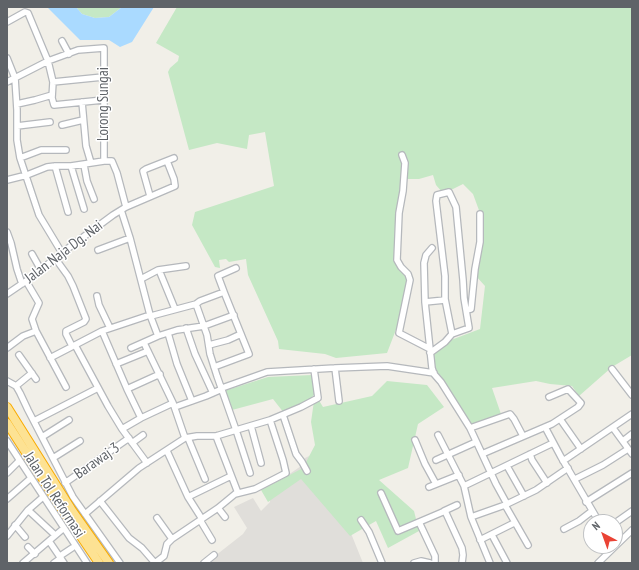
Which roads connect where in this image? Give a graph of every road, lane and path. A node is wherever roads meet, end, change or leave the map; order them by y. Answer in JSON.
{"nodes":[{"id":1,"x":7,"y":22,"type":"edge"},
{"id":2,"x":62,"y":41,"type":"dead end"},
{"id":3,"x":69,"y":54,"type":"junction"},
{"id":4,"x":7,"y":58,"type":"edge"},
{"id":5,"x":48,"y":61,"type":"junction"},
{"id":6,"x":103,"y":77,"type":"junction"},
{"id":7,"x":15,"y":78,"type":"junction"},
{"id":8,"x":7,"y":82,"type":"edge"},
{"id":9,"x":53,"y":82,"type":"junction"},
{"id":10,"x":52,"y":95,"type":"junction"},
{"id":11,"x":103,"y":100,"type":"junction"},
{"id":12,"x":82,"y":102,"type":"junction"},
{"id":13,"x":17,"y":104,"type":"junction"},
{"id":14,"x":83,"y":120,"type":"junction"},
{"id":15,"x":50,"y":122,"type":"dead end"},
{"id":16,"x":62,"y":125,"type":"dead end"},
{"id":17,"x":17,"y":126,"type":"junction"},
{"id":18,"x":66,"y":150,"type":"dead end"},
{"id":19,"x":402,"y":156,"type":"dead end"},
{"id":20,"x":20,"y":158,"type":"junction"},
{"id":21,"x":174,"y":158,"type":"dead end"},
{"id":22,"x":104,"y":161,"type":"junction"},
{"id":23,"x":167,"y":161,"type":"junction"},
{"id":24,"x":91,"y":163,"type":"junction"},
{"id":25,"x":84,"y":165,"type":"junction"},
{"id":26,"x":55,"y":166,"type":"junction"},
{"id":27,"x":71,"y":166,"type":"junction"},
{"id":28,"x":26,"y":176,"type":"junction"},
{"id":29,"x":7,"y":180,"type":"edge"},
{"id":30,"x":150,"y":196,"type":"junction"},
{"id":31,"x":94,"y":198,"type":"dead end"},
{"id":32,"x":123,"y":208,"type":"junction"},
{"id":33,"x":84,"y":209,"type":"dead end"},
{"id":34,"x":68,"y":212,"type":"dead end"},
{"id":35,"x":480,"y":214,"type":"dead end"},
{"id":36,"x":7,"y":232,"type":"edge"},
{"id":37,"x":130,"y":238,"type":"junction"},
{"id":38,"x":432,"y":248,"type":"dead end"},
{"id":39,"x":98,"y":250,"type":"dead end"},
{"id":40,"x":62,"y":253,"type":"junction"},
{"id":41,"x":32,"y":254,"type":"dead end"},
{"id":42,"x":55,"y":258,"type":"junction"},
{"id":43,"x":186,"y":266,"type":"dead end"},
{"id":44,"x":236,"y":268,"type":"dead end"},
{"id":45,"x":41,"y":270,"type":"junction"},
{"id":46,"x":159,"y":270,"type":"junction"},
{"id":47,"x":141,"y":279,"type":"junction"},
{"id":48,"x":24,"y":283,"type":"junction"},
{"id":49,"x":224,"y":292,"type":"junction"},
{"id":50,"x":7,"y":294,"type":"edge"},
{"id":51,"x":97,"y":296,"type":"dead end"},
{"id":52,"x":445,"y":300,"type":"junction"},
{"id":53,"x":425,"y":302,"type":"junction"},
{"id":54,"x":196,"y":304,"type":"junction"},
{"id":55,"x":175,"y":310,"type":"junction"},
{"id":56,"x":466,"y":310,"type":"junction"},
{"id":57,"x":234,"y":315,"type":"junction"},
{"id":58,"x":151,"y":316,"type":"junction"},
{"id":59,"x":204,"y":326,"type":"junction"},
{"id":60,"x":110,"y":328,"type":"junction"},
{"id":61,"x":186,"y":328,"type":"junction"},
{"id":62,"x":36,"y":331,"type":"junction"},
{"id":63,"x":102,"y":331,"type":"junction"},
{"id":64,"x":168,"y":333,"type":"junction"},
{"id":65,"x":241,"y":334,"type":"junction"},
{"id":66,"x":452,"y":334,"type":"junction"},
{"id":67,"x":158,"y":336,"type":"junction"},
{"id":68,"x":144,"y":343,"type":"junction"},
{"id":69,"x":74,"y":345,"type":"junction"},
{"id":70,"x":209,"y":345,"type":"junction"},
{"id":71,"x":7,"y":348,"type":"edge"},
{"id":72,"x":132,"y":348,"type":"dead end"},
{"id":73,"x":148,"y":350,"type":"junction"},
{"id":74,"x":430,"y":353,"type":"junction"},
{"id":75,"x":19,"y":355,"type":"dead end"},
{"id":76,"x":50,"y":358,"type":"junction"},
{"id":77,"x":116,"y":364,"type":"junction"},
{"id":78,"x":214,"y":367,"type":"junction"},
{"id":79,"x":335,"y":368,"type":"junction"},
{"id":80,"x":314,"y":369,"type":"junction"},
{"id":81,"x":612,"y":369,"type":"dead end"},
{"id":82,"x":32,"y":373,"type":"junction"},
{"id":83,"x":434,"y":373,"type":"junction"},
{"id":84,"x":160,"y":374,"type":"junction"},
{"id":85,"x":36,"y":379,"type":"dead end"},
{"id":86,"x":7,"y":380,"type":"edge"},
{"id":87,"x":16,"y":386,"type":"junction"},
{"id":88,"x":66,"y":387,"type":"dead end"},
{"id":89,"x":98,"y":388,"type":"junction"},
{"id":90,"x":222,"y":388,"type":"junction"},
{"id":91,"x":127,"y":389,"type":"junction"},
{"id":92,"x":213,"y":393,"type":"junction"},
{"id":93,"x":632,"y":395,"type":"edge"},
{"id":94,"x":550,"y":397,"type":"dead end"},
{"id":95,"x":339,"y":400,"type":"dead end"},
{"id":96,"x":192,"y":401,"type":"junction"},
{"id":97,"x":174,"y":405,"type":"junction"},
{"id":98,"x":7,"y":408,"type":"edge"},
{"id":99,"x":632,"y":414,"type":"edge"},
{"id":100,"x":283,"y":415,"type":"junction"},
{"id":101,"x":141,"y":418,"type":"junction"},
{"id":102,"x":69,"y":420,"type":"dead end"},
{"id":103,"x":270,"y":420,"type":"junction"},
{"id":104,"x":560,"y":420,"type":"junction"},
{"id":105,"x":34,"y":422,"type":"junction"},
{"id":106,"x":7,"y":423,"type":"edge"},
{"id":107,"x":251,"y":426,"type":"junction"},
{"id":108,"x":545,"y":427,"type":"junction"},
{"id":109,"x":470,"y":428,"type":"junction"},
{"id":110,"x":613,"y":428,"type":"junction"},
{"id":111,"x":122,"y":429,"type":"junction"},
{"id":112,"x":236,"y":430,"type":"junction"},
{"id":113,"x":632,"y":434,"type":"edge"},
{"id":114,"x":143,"y":435,"type":"dead end"},
{"id":115,"x":438,"y":435,"type":"dead end"},
{"id":116,"x":42,"y":436,"type":"junction"},
{"id":117,"x":216,"y":436,"type":"junction"},
{"id":118,"x":522,"y":436,"type":"junction"},
{"id":119,"x":187,"y":438,"type":"junction"},
{"id":120,"x":131,"y":440,"type":"junction"},
{"id":121,"x":415,"y":440,"type":"dead end"},
{"id":122,"x":7,"y":441,"type":"edge"},
{"id":123,"x":80,"y":441,"type":"dead end"},
{"id":124,"x":623,"y":441,"type":"junction"},
{"id":125,"x":476,"y":442,"type":"junction"},
{"id":126,"x":553,"y":443,"type":"junction"},
{"id":127,"x":581,"y":449,"type":"junction"},
{"id":128,"x":167,"y":450,"type":"junction"},
{"id":129,"x":630,"y":452,"type":"edge"},
{"id":130,"x":482,"y":454,"type":"junction"},
{"id":131,"x":530,"y":454,"type":"junction"},
{"id":132,"x":447,"y":455,"type":"junction"},
{"id":133,"x":53,"y":458,"type":"junction"},
{"id":134,"x":436,"y":460,"type":"dead end"},
{"id":135,"x":19,"y":461,"type":"junction"},
{"id":136,"x":563,"y":461,"type":"junction"},
{"id":137,"x":147,"y":463,"type":"junction"},
{"id":138,"x":261,"y":463,"type":"dead end"},
{"id":139,"x":507,"y":466,"type":"junction"},
{"id":140,"x":568,"y":468,"type":"junction"},
{"id":141,"x":307,"y":471,"type":"dead end"},
{"id":142,"x":632,"y":472,"type":"edge"},
{"id":143,"x":7,"y":473,"type":"edge"},
{"id":144,"x":250,"y":473,"type":"dead end"},
{"id":145,"x":490,"y":473,"type":"junction"},
{"id":146,"x":459,"y":475,"type":"junction"},
{"id":147,"x":231,"y":476,"type":"junction"},
{"id":148,"x":31,"y":478,"type":"junction"},
{"id":149,"x":205,"y":478,"type":"dead end"},
{"id":150,"x":574,"y":479,"type":"junction"},
{"id":151,"x":65,"y":483,"type":"junction"},
{"id":152,"x":436,"y":484,"type":"junction"},
{"id":153,"x":547,"y":484,"type":"junction"},
{"id":154,"x":464,"y":486,"type":"junction"},
{"id":155,"x":429,"y":487,"type":"dead end"},
{"id":156,"x":381,"y":492,"type":"dead end"},
{"id":157,"x":238,"y":493,"type":"junction"},
{"id":158,"x":524,"y":496,"type":"junction"},
{"id":159,"x":43,"y":497,"type":"junction"},
{"id":160,"x":188,"y":497,"type":"junction"},
{"id":161,"x":7,"y":499,"type":"edge"},
{"id":162,"x":100,"y":501,"type":"junction"},
{"id":163,"x":586,"y":502,"type":"junction"},
{"id":164,"x":457,"y":505,"type":"dead end"},
{"id":165,"x":506,"y":505,"type":"junction"},
{"id":166,"x":61,"y":507,"type":"junction"},
{"id":167,"x":218,"y":508,"type":"junction"},
{"id":168,"x":28,"y":510,"type":"junction"},
{"id":169,"x":444,"y":511,"type":"junction"},
{"id":170,"x":592,"y":511,"type":"junction"},
{"id":171,"x":632,"y":511,"type":"edge"},
{"id":172,"x":85,"y":514,"type":"junction"},
{"id":173,"x":594,"y":514,"type":"edge"},
{"id":174,"x":225,"y":517,"type":"dead end"},
{"id":175,"x":471,"y":517,"type":"junction"},
{"id":176,"x":623,"y":517,"type":"edge"},
{"id":177,"x":157,"y":518,"type":"dead end"},
{"id":178,"x":201,"y":520,"type":"junction"},
{"id":179,"x":361,"y":520,"type":"dead end"},
{"id":180,"x":419,"y":522,"type":"junction"},
{"id":181,"x":514,"y":523,"type":"junction"},
{"id":182,"x":7,"y":525,"type":"edge"},
{"id":183,"x":14,"y":527,"type":"junction"},
{"id":184,"x":64,"y":528,"type":"junction"},
{"id":185,"x":564,"y":529,"type":"dead end"},
{"id":186,"x":632,"y":530,"type":"edge"},
{"id":187,"x":55,"y":535,"type":"junction"},
{"id":188,"x":492,"y":535,"type":"junction"},
{"id":189,"x":7,"y":536,"type":"edge"},
{"id":190,"x":25,"y":537,"type":"dead end"},
{"id":191,"x":623,"y":538,"type":"edge"},
{"id":192,"x":172,"y":539,"type":"junction"},
{"id":193,"x":212,"y":540,"type":"dead end"},
{"id":194,"x":480,"y":540,"type":"junction"},
{"id":195,"x":49,"y":541,"type":"junction"},
{"id":196,"x":528,"y":545,"type":"dead end"},
{"id":197,"x":28,"y":547,"type":"dead end"},
{"id":198,"x":72,"y":548,"type":"dead end"},
{"id":199,"x":35,"y":554,"type":"junction"},
{"id":200,"x":607,"y":554,"type":"edge"},
{"id":201,"x":214,"y":555,"type":"dead end"},
{"id":202,"x":62,"y":559,"type":"edge"},
{"id":203,"x":23,"y":563,"type":"edge"},
{"id":204,"x":54,"y":563,"type":"edge"},
{"id":205,"x":87,"y":563,"type":"edge"},
{"id":206,"x":94,"y":563,"type":"edge"},
{"id":207,"x":99,"y":563,"type":"edge"},
{"id":208,"x":110,"y":563,"type":"edge"},
{"id":209,"x":120,"y":563,"type":"edge"},
{"id":210,"x":155,"y":563,"type":"edge"},
{"id":211,"x":204,"y":563,"type":"edge"},
{"id":212,"x":382,"y":563,"type":"edge"},
{"id":213,"x":414,"y":563,"type":"edge"},
{"id":214,"x":430,"y":563,"type":"edge"},
{"id":215,"x":435,"y":563,"type":"edge"},
{"id":216,"x":462,"y":563,"type":"edge"},
{"id":217,"x":490,"y":563,"type":"edge"},
{"id":218,"x":507,"y":563,"type":"edge"},
{"id":219,"x":598,"y":563,"type":"edge"}],
"edges":[{"from":1,"to":5,"type":"street"},
{"from":2,"to":3,"type":"street"},
{"from":3,"to":5,"type":"street"},
{"from":3,"to":6,"type":"street","name":"Lorong Sungai"},
{"from":4,"to":7,"type":"street"},
{"from":5,"to":7,"type":"street"},
{"from":5,"to":9,"type":"street"},
{"from":6,"to":9,"type":"street"},
{"from":6,"to":11,"type":"street","name":"Lorong Sungai"},
{"from":7,"to":8,"type":"street"},
{"from":7,"to":13,"type":"street"},
{"from":9,"to":10,"type":"street"},
{"from":10,"to":12,"type":"street"},
{"from":10,"to":13,"type":"street"},
{"from":11,"to":12,"type":"street"},
{"from":11,"to":22,"type":"street","name":"Lorong Sungai"},
{"from":12,"to":14,"type":"street"},
{"from":13,"to":17,"type":"street"},
{"from":14,"to":16,"type":"street"},
{"from":14,"to":24,"type":"street"},
{"from":15,"to":17,"type":"street"},
{"from":17,"to":20,"type":"street"},
{"from":18,"to":20,"type":"street"},
{"from":19,"to":74,"type":"street"},
{"from":20,"to":28,"type":"street"},
{"from":21,"to":23,"type":"street"},
{"from":22,"to":24,"type":"street"},
{"from":22,"to":32,"type":"street"},
{"from":23,"to":30,"type":"street"},
{"from":23,"to":30,"type":"street","name":"Jalan Naja Dg. Nai"},
{"from":24,"to":25,"type":"street"},
{"from":25,"to":27,"type":"street"},
{"from":25,"to":31,"type":"street"},
{"from":26,"to":27,"type":"street"},
{"from":26,"to":28,"type":"street"},
{"from":26,"to":34,"type":"street"},
{"from":27,"to":33,"type":"street"},
{"from":28,"to":29,"type":"street"},
{"from":28,"to":40,"type":"street"},
{"from":30,"to":32,"type":"street","name":"Jalan Naja Dg. Nai"},
{"from":32,"to":37,"type":"street"},
{"from":32,"to":40,"type":"street","name":"Jalan Naja Dg. Nai"},
{"from":35,"to":56,"type":"street"},
{"from":36,"to":48,"type":"street"},
{"from":37,"to":39,"type":"street"},
{"from":37,"to":47,"type":"street"},
{"from":38,"to":53,"type":"street"},
{"from":40,"to":42,"type":"street","name":"Jalan Naja Dg. Nai"},
{"from":41,"to":45,"type":"street"},
{"from":42,"to":45,"type":"street","name":"Jalan Naja Dg. Nai"},
{"from":42,"to":69,"type":"street"},
{"from":43,"to":46,"type":"street"},
{"from":44,"to":49,"type":"street"},
{"from":45,"to":48,"type":"street","name":"Jalan Naja Dg. Nai"},
{"from":46,"to":47,"type":"street"},
{"from":46,"to":55,"type":"street"},
{"from":47,"to":58,"type":"street"},
{"from":48,"to":50,"type":"street","name":"Jalan Naja Dg. Nai"},
{"from":48,"to":62,"type":"street"},
{"from":49,"to":54,"type":"street"},
{"from":49,"to":57,"type":"street"},
{"from":51,"to":60,"type":"street"},
{"from":52,"to":53,"type":"street"},
{"from":52,"to":56,"type":"street"},
{"from":52,"to":66,"type":"street"},
{"from":53,"to":74,"type":"street"},
{"from":54,"to":55,"type":"street"},
{"from":54,"to":59,"type":"street"},
{"from":55,"to":58,"type":"street"},
{"from":56,"to":66,"type":"street"},
{"from":57,"to":59,"type":"street"},
{"from":57,"to":65,"type":"street"},
{"from":58,"to":60,"type":"street"},
{"from":58,"to":67,"type":"street"},
{"from":59,"to":61,"type":"street"},
{"from":59,"to":70,"type":"street"},
{"from":60,"to":63,"type":"street"},
{"from":61,"to":64,"type":"street"},
{"from":61,"to":92,"type":"street"},
{"from":62,"to":71,"type":"street"},
{"from":62,"to":76,"type":"street"},
{"from":63,"to":69,"type":"street"},
{"from":63,"to":77,"type":"street"},
{"from":64,"to":67,"type":"street"},
{"from":64,"to":96,"type":"street"},
{"from":65,"to":70,"type":"street"},
{"from":65,"to":78,"type":"street"},
{"from":66,"to":74,"type":"street"},
{"from":67,"to":68,"type":"street"},
{"from":68,"to":72,"type":"street"},
{"from":68,"to":73,"type":"street"},
{"from":69,"to":76,"type":"street"},
{"from":69,"to":89,"type":"street"},
{"from":70,"to":78,"type":"street"},
{"from":73,"to":77,"type":"street"},
{"from":73,"to":84,"type":"street"},
{"from":74,"to":83,"type":"street"},
{"from":75,"to":82,"type":"street"},
{"from":76,"to":88,"type":"street"},
{"from":77,"to":91,"type":"street"},
{"from":78,"to":90,"type":"street"},
{"from":79,"to":80,"type":"street"},
{"from":79,"to":83,"type":"street"},
{"from":79,"to":95,"type":"street"},
{"from":80,"to":90,"type":"street"},
{"from":80,"to":100,"type":"street"},
{"from":81,"to":93,"type":"street"},
{"from":82,"to":85,"type":"street"},
{"from":82,"to":87,"type":"street"},
{"from":83,"to":109,"type":"street"},
{"from":84,"to":91,"type":"street"},
{"from":84,"to":97,"type":"street"},
{"from":86,"to":87,"type":"street"},
{"from":87,"to":105,"type":"street"},
{"from":89,"to":105,"type":"street"},
{"from":89,"to":111,"type":"street"},
{"from":90,"to":92,"type":"street"},
{"from":90,"to":112,"type":"street"},
{"from":91,"to":101,"type":"street"},
{"from":92,"to":96,"type":"street"},
{"from":94,"to":104,"type":"street"},
{"from":96,"to":97,"type":"street"},
{"from":97,"to":101,"type":"street"},
{"from":97,"to":119,"type":"street"},
{"from":98,"to":208,"type":"highway","name":"Jalan Tol Reformasi"},
{"from":99,"to":110,"type":"street"},
{"from":100,"to":103,"type":"street"},
{"from":100,"to":141,"type":"street"},
{"from":101,"to":111,"type":"street"},
{"from":102,"to":116,"type":"street"},
{"from":103,"to":107,"type":"street"},
{"from":103,"to":157,"type":"street"},
{"from":104,"to":108,"type":"street"},
{"from":104,"to":127,"type":"street"},
{"from":105,"to":116,"type":"street"},
{"from":106,"to":166,"type":"highway","name":"Jalan Tol Reformasi"},
{"from":107,"to":112,"type":"street"},
{"from":107,"to":138,"type":"street"},
{"from":108,"to":118,"type":"street"},
{"from":108,"to":126,"type":"street"},
{"from":109,"to":118,"type":"street"},
{"from":109,"to":125,"type":"street"},
{"from":110,"to":124,"type":"street"},
{"from":110,"to":127,"type":"street"},
{"from":111,"to":120,"type":"street"},
{"from":112,"to":117,"type":"street"},
{"from":112,"to":144,"type":"street"},
{"from":113,"to":124,"type":"street"},
{"from":114,"to":120,"type":"street","name":"Barawaj 3"},
{"from":115,"to":132,"type":"street"},
{"from":116,"to":133,"type":"street"},
{"from":117,"to":119,"type":"street"},
{"from":117,"to":147,"type":"street"},
{"from":118,"to":130,"type":"street"},
{"from":119,"to":128,"type":"street"},
{"from":119,"to":149,"type":"street"},
{"from":120,"to":137,"type":"street"},
{"from":120,"to":151,"type":"street","name":"Barawaj 3"},
{"from":121,"to":152,"type":"street"},
{"from":122,"to":135,"type":"street"},
{"from":123,"to":133,"type":"street"},
{"from":124,"to":129,"type":"street"},
{"from":125,"to":130,"type":"street"},
{"from":125,"to":132,"type":"street"},
{"from":126,"to":131,"type":"street"},
{"from":126,"to":136,"type":"street"},
{"from":127,"to":136,"type":"street"},
{"from":128,"to":137,"type":"street"},
{"from":128,"to":160,"type":"street"},
{"from":129,"to":150,"type":"street"},
{"from":130,"to":145,"type":"street"},
{"from":131,"to":139,"type":"street"},
{"from":131,"to":153,"type":"street"},
{"from":132,"to":134,"type":"street"},
{"from":132,"to":146,"type":"street"},
{"from":133,"to":151,"type":"street"},
{"from":135,"to":143,"type":"street"},
{"from":135,"to":148,"type":"street"},
{"from":136,"to":140,"type":"street"},
{"from":137,"to":162,"type":"street"},
{"from":139,"to":145,"type":"street"},
{"from":139,"to":158,"type":"street"},
{"from":140,"to":150,"type":"street"},
{"from":140,"to":153,"type":"street"},
{"from":142,"to":163,"type":"street"},
{"from":145,"to":154,"type":"street"},
{"from":145,"to":165,"type":"street"},
{"from":146,"to":152,"type":"street"},
{"from":146,"to":154,"type":"street"},
{"from":147,"to":157,"type":"street"},
{"from":147,"to":160,"type":"street"},
{"from":148,"to":159,"type":"street"},
{"from":148,"to":161,"type":"street"},
{"from":150,"to":163,"type":"street"},
{"from":151,"to":172,"type":"street"},
{"from":152,"to":155,"type":"street"},
{"from":153,"to":158,"type":"street"},
{"from":154,"to":175,"type":"street"},
{"from":156,"to":180,"type":"street"},
{"from":157,"to":167,"type":"street"},
{"from":158,"to":165,"type":"street"},
{"from":159,"to":168,"type":"street"},
{"from":159,"to":184,"type":"street"},
{"from":160,"to":178,"type":"street"},
{"from":162,"to":172,"type":"street"},
{"from":162,"to":210,"type":"street"},
{"from":163,"to":170,"type":"street"},
{"from":164,"to":169,"type":"street"},
{"from":165,"to":175,"type":"street"},
{"from":165,"to":181,"type":"street"},
{"from":166,"to":206,"type":"highway"},
{"from":166,"to":207,"type":"highway","name":"Jalan Tol Reformasi"},
{"from":167,"to":174,"type":"street"},
{"from":167,"to":178,"type":"street"},
{"from":168,"to":183,"type":"street"},
{"from":168,"to":187,"type":"street"},
{"from":169,"to":180,"type":"street"},
{"from":169,"to":216,"type":"street"},
{"from":170,"to":173,"type":"street"},
{"from":170,"to":185,"type":"street"},
{"from":171,"to":176,"type":"street"},
{"from":172,"to":209,"type":"street"},
{"from":175,"to":194,"type":"street"},
{"from":177,"to":192,"type":"street"},
{"from":178,"to":192,"type":"street"},
{"from":178,"to":193,"type":"street"},
{"from":179,"to":212,"type":"street"},
{"from":180,"to":215,"type":"street"},
{"from":181,"to":188,"type":"street"},
{"from":181,"to":196,"type":"street"},
{"from":182,"to":183,"type":"street"},
{"from":183,"to":189,"type":"street"},
{"from":183,"to":190,"type":"street"},
{"from":184,"to":187,"type":"street"},
{"from":184,"to":205,"type":"street"},
{"from":186,"to":191,"type":"street"},
{"from":187,"to":195,"type":"street"},
{"from":188,"to":194,"type":"street"},
{"from":188,"to":218,"type":"street"},
{"from":192,"to":210,"type":"street"},
{"from":194,"to":217,"type":"street"},
{"from":195,"to":199,"type":"street"},
{"from":195,"to":202,"type":"street"},
{"from":197,"to":199,"type":"street"},
{"from":198,"to":202,"type":"street"},
{"from":199,"to":203,"type":"street"},
{"from":200,"to":219,"type":"street"},
{"from":201,"to":211,"type":"street"},
{"from":202,"to":204,"type":"street"},
{"from":213,"to":214,"type":"street"}]}
